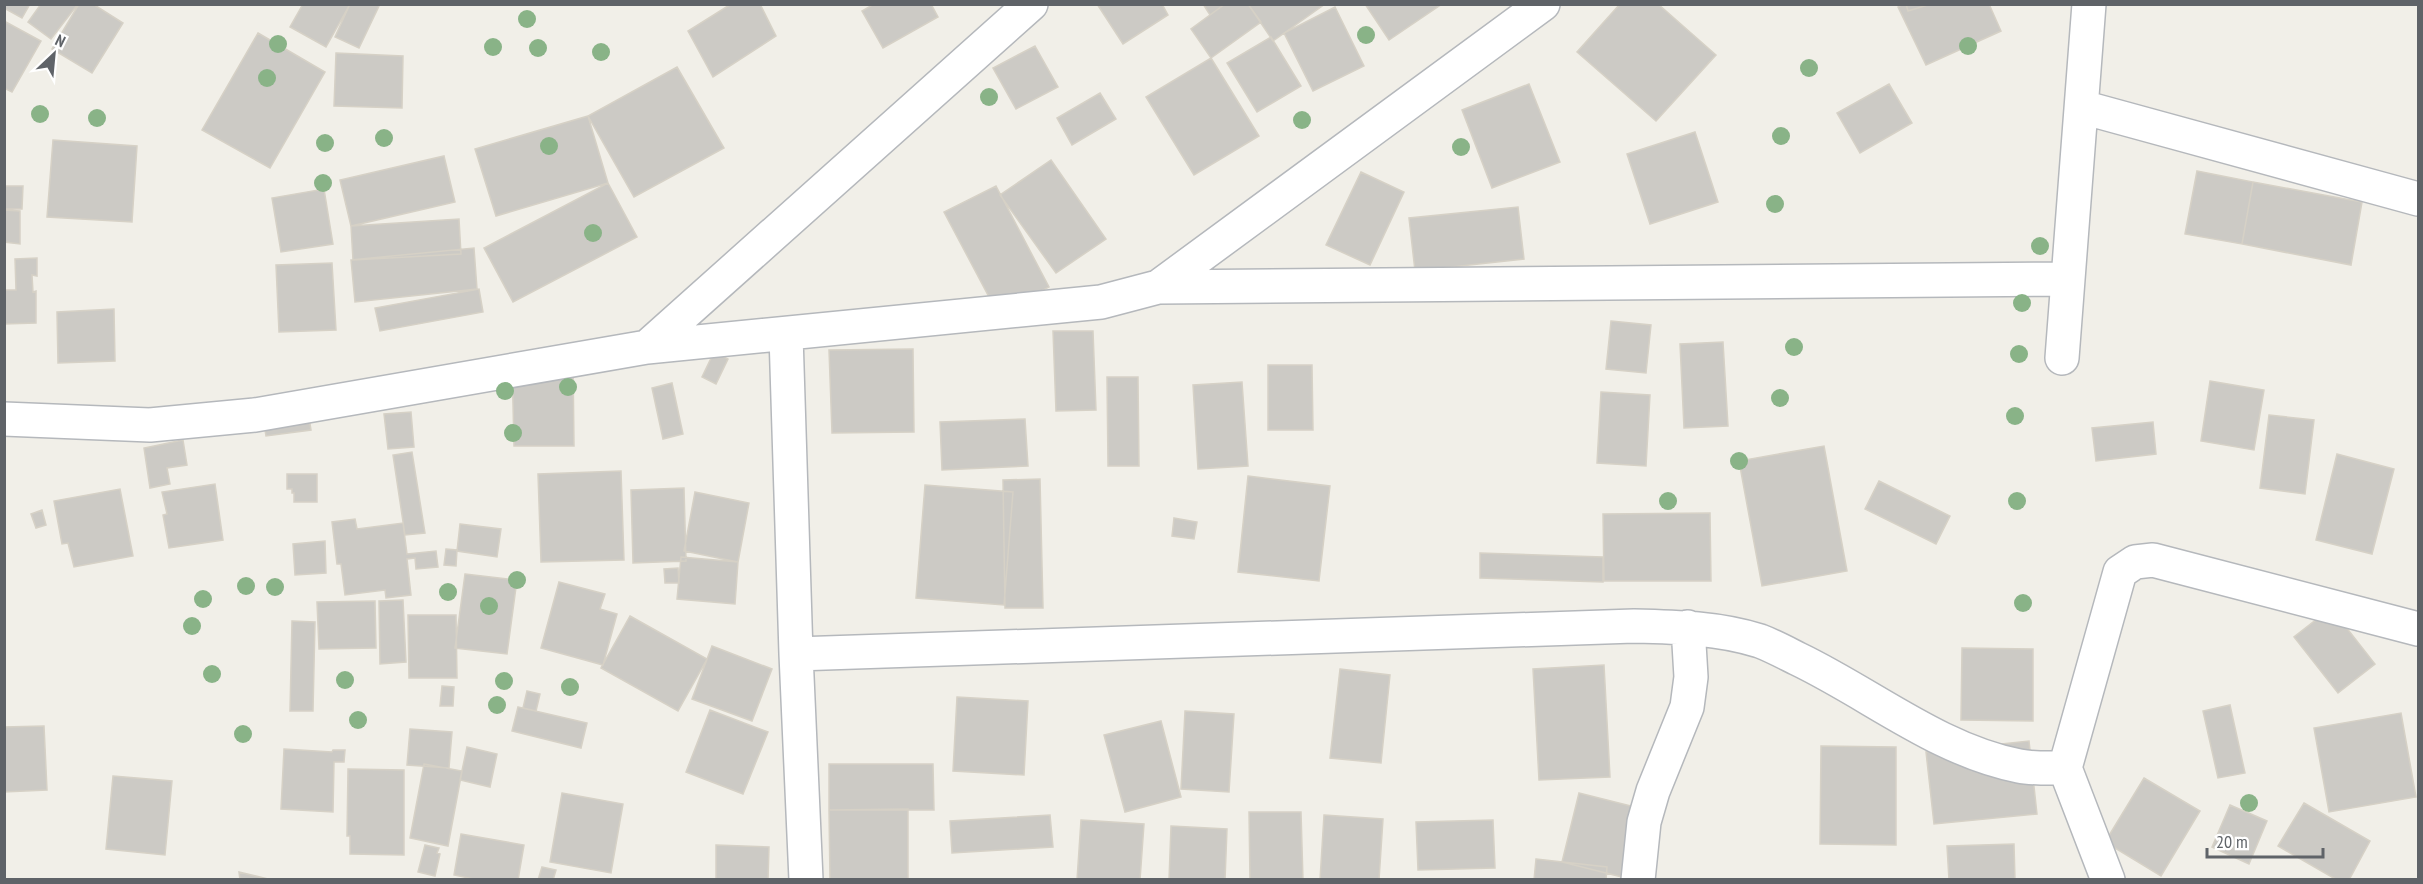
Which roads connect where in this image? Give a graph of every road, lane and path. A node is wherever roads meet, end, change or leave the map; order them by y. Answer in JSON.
{"nodes":[{"id":1,"x":1031,"y":4,"type":"edge"},
{"id":2,"x":1544,"y":4,"type":"edge"},
{"id":3,"x":2090,"y":4,"type":"edge"},
{"id":4,"x":2082,"y":107,"type":"junction"},
{"id":5,"x":2418,"y":198,"type":"edge"},
{"id":6,"x":2068,"y":279,"type":"junction"},
{"id":7,"x":1158,"y":287,"type":"junction"},
{"id":8,"x":786,"y":335,"type":"junction"},
{"id":9,"x":647,"y":347,"type":"junction"},
{"id":10,"x":2062,"y":358,"type":"dead end"},
{"id":11,"x":4,"y":419,"type":"edge"},
{"id":12,"x":1688,"y":627,"type":"junction"},
{"id":13,"x":2418,"y":629,"type":"edge"},
{"id":14,"x":796,"y":654,"type":"junction"},
{"id":15,"x":2065,"y":768,"type":"junction"},
{"id":16,"x":806,"y":879,"type":"edge"},
{"id":17,"x":1638,"y":879,"type":"edge"},
{"id":18,"x":2108,"y":879,"type":"edge"}],
"edges":[{"from":1,"to":9,"type":"street"},
{"from":2,"to":7,"type":"street"},
{"from":3,"to":4,"type":"street"},
{"from":4,"to":5,"type":"street"},
{"from":4,"to":6,"type":"street"},
{"from":6,"to":7,"type":"street"},
{"from":6,"to":10,"type":"street"},
{"from":7,"to":8,"type":"street"},
{"from":8,"to":9,"type":"street"},
{"from":8,"to":14,"type":"street"},
{"from":9,"to":11,"type":"street"},
{"from":12,"to":14,"type":"street"},
{"from":12,"to":15,"type":"street"},
{"from":12,"to":17,"type":"street"},
{"from":13,"to":15,"type":"street"},
{"from":14,"to":16,"type":"street"},
{"from":15,"to":18,"type":"street"}]}
